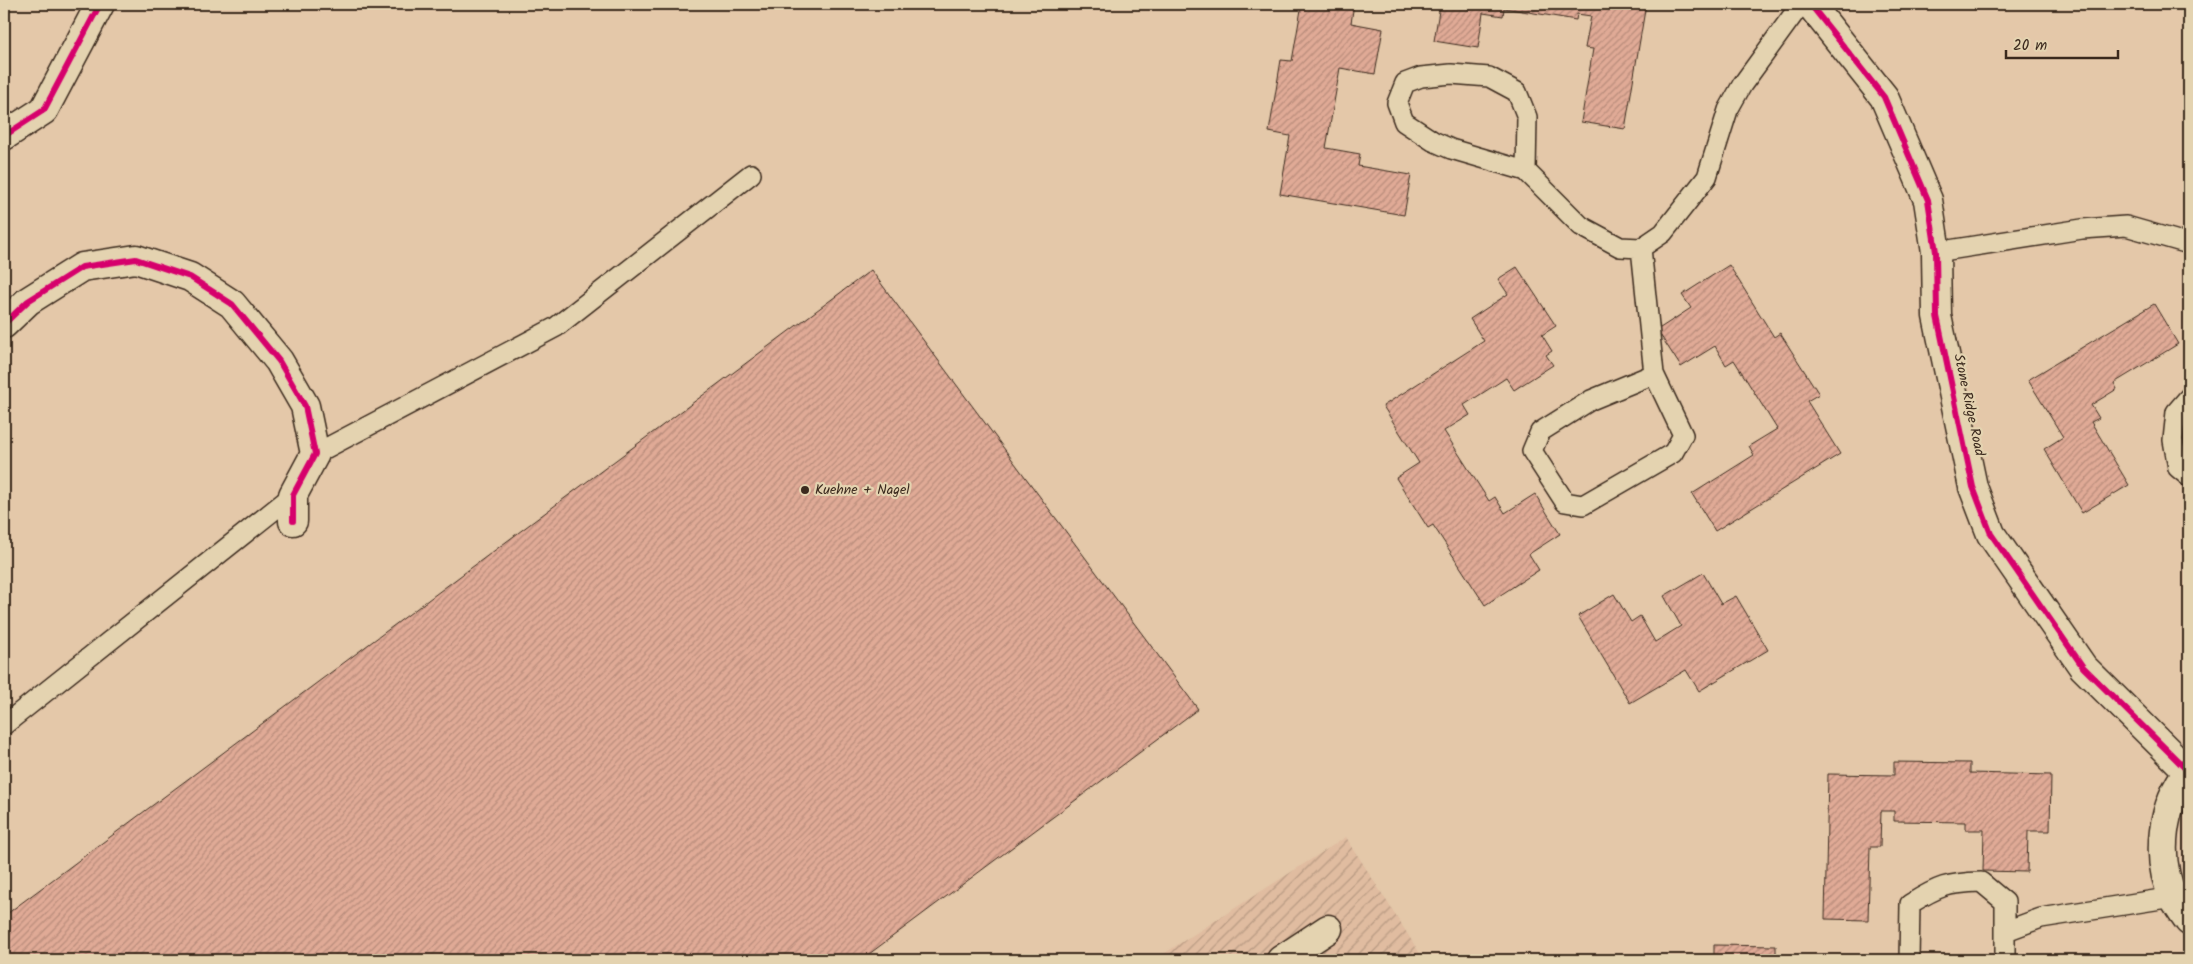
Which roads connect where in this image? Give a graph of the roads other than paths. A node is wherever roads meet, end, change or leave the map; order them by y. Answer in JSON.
{"nodes":[{"id":1,"x":100,"y":4,"type":"edge"},
{"id":2,"x":1801,"y":4,"type":"edge"},
{"id":3,"x":1810,"y":4,"type":"edge"},
{"id":4,"x":4,"y":136,"type":"edge"},
{"id":5,"x":1526,"y":171,"type":"junction"},
{"id":6,"x":751,"y":174,"type":"dead end"},
{"id":7,"x":2189,"y":244,"type":"edge"},
{"id":8,"x":1641,"y":248,"type":"junction"},
{"id":9,"x":1936,"y":252,"type":"junction"},
{"id":10,"x":4,"y":324,"type":"edge"},
{"id":11,"x":1654,"y":374,"type":"junction"},
{"id":12,"x":2189,"y":397,"type":"edge"},
{"id":13,"x":315,"y":454,"type":"junction"},
{"id":14,"x":2189,"y":477,"type":"edge"},
{"id":15,"x":293,"y":508,"type":"joint"},
{"id":16,"x":4,"y":725,"type":"edge"},
{"id":17,"x":2188,"y":770,"type":"edge"},
{"id":18,"x":2174,"y":897,"type":"junction"},
{"id":19,"x":2189,"y":921,"type":"edge"},
{"id":20,"x":1328,"y":929,"type":"dead end"},
{"id":21,"x":2006,"y":931,"type":"junction"},
{"id":22,"x":1281,"y":960,"type":"edge"},
{"id":23,"x":1909,"y":960,"type":"edge"},
{"id":24,"x":2005,"y":960,"type":"edge"}],
"edges":[{"from":1,"to":4,"type":"street"},
{"from":2,"to":8,"type":"lane"},
{"from":3,"to":9,"type":"street","name":"Stone Ridge Road"},
{"from":5,"to":5,"type":"lane"},
{"from":5,"to":8,"type":"lane"},
{"from":6,"to":13,"type":"lane"},
{"from":7,"to":9,"type":"lane"},
{"from":8,"to":11,"type":"lane"},
{"from":9,"to":17,"type":"street","name":"Stone Ridge Road"},
{"from":10,"to":13,"type":"street"},
{"from":11,"to":11,"type":"lane"},
{"from":12,"to":14,"type":"lane"},
{"from":13,"to":15,"type":"street"},
{"from":15,"to":16,"type":"lane"},
{"from":17,"to":18,"type":"street","name":"Stone Ridge Road"},
{"from":18,"to":19,"type":"street","name":"Stone Ridge Road"},
{"from":18,"to":21,"type":"lane"},
{"from":20,"to":22,"type":"street"},
{"from":21,"to":23,"type":"lane"},
{"from":21,"to":24,"type":"lane"}]}
